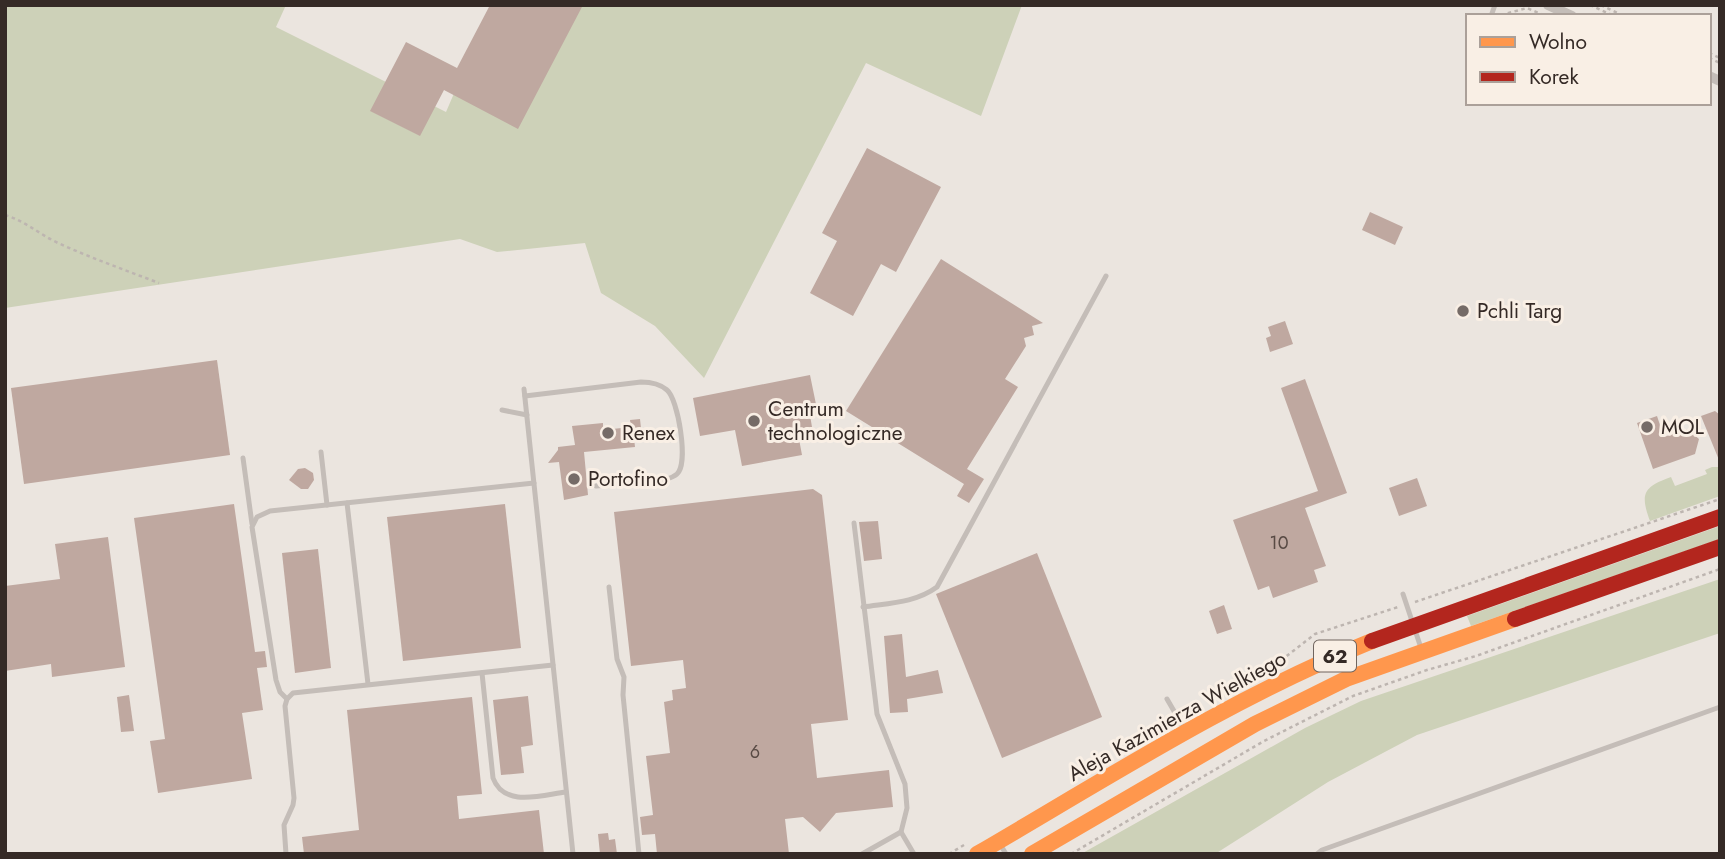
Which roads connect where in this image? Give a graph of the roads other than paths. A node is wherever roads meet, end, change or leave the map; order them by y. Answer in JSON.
{"nodes":[{"id":1,"x":1548,"y":5,"type":"edge"},
{"id":2,"x":1568,"y":14,"type":"edge"},
{"id":3,"x":1106,"y":276,"type":"dead end"},
{"id":4,"x":502,"y":410,"type":"dead end"},
{"id":5,"x":527,"y":415,"type":"junction"},
{"id":6,"x":321,"y":452,"type":"dead end"},
{"id":7,"x":243,"y":458,"type":"dead end"},
{"id":8,"x":534,"y":483,"type":"junction"},
{"id":9,"x":596,"y":486,"type":"dead end"},
{"id":10,"x":347,"y":503,"type":"junction"},
{"id":11,"x":327,"y":505,"type":"junction"},
{"id":12,"x":1720,"y":517,"type":"edge"},
{"id":13,"x":854,"y":523,"type":"dead end"},
{"id":14,"x":252,"y":527,"type":"junction"},
{"id":15,"x":1720,"y":547,"type":"edge"},
{"id":16,"x":609,"y":587,"type":"dead end"},
{"id":17,"x":1403,"y":594,"type":"dead end"},
{"id":18,"x":863,"y":607,"type":"junction"},
{"id":19,"x":1413,"y":625,"type":"junction"},
{"id":20,"x":1422,"y":651,"type":"junction"},
{"id":21,"x":553,"y":665,"type":"junction"},
{"id":22,"x":482,"y":673,"type":"junction"},
{"id":23,"x":368,"y":684,"type":"junction"},
{"id":24,"x":287,"y":699,"type":"junction"},
{"id":25,"x":1167,"y":699,"type":"dead end"},
{"id":26,"x":1720,"y":707,"type":"edge"},
{"id":27,"x":1186,"y":733,"type":"junction"},
{"id":28,"x":566,"y":792,"type":"junction"},
{"id":29,"x":901,"y":832,"type":"junction"},
{"id":30,"x":1002,"y":848,"type":"edge"},
{"id":31,"x":286,"y":854,"type":"edge"},
{"id":32,"x":573,"y":854,"type":"edge"},
{"id":33,"x":639,"y":854,"type":"edge"},
{"id":34,"x":862,"y":854,"type":"edge"},
{"id":35,"x":914,"y":854,"type":"edge"},
{"id":36,"x":977,"y":854,"type":"edge"},
{"id":37,"x":1032,"y":854,"type":"edge"},
{"id":38,"x":1317,"y":854,"type":"edge"}],
"edges":[{"from":1,"to":2,"type":"street"},
{"from":3,"to":18,"type":"lane"},
{"from":4,"to":5,"type":"lane"},
{"from":5,"to":8,"type":"lane"},
{"from":5,"to":9,"type":"lane"},
{"from":6,"to":11,"type":"lane"},
{"from":7,"to":14,"type":"lane"},
{"from":8,"to":10,"type":"lane"},
{"from":8,"to":21,"type":"lane"},
{"from":10,"to":11,"type":"lane"},
{"from":10,"to":23,"type":"lane"},
{"from":11,"to":14,"type":"lane"},
{"from":12,"to":19,"type":"main road","name":"Aleja Kazimierza Wielkiego","number":"62"},
{"from":13,"to":18,"type":"lane"},
{"from":14,"to":24,"type":"lane"},
{"from":15,"to":20,"type":"main road","number":"62"},
{"from":16,"to":33,"type":"lane"},
{"from":17,"to":19,"type":"lane"},
{"from":18,"to":29,"type":"lane"},
{"from":19,"to":20,"type":"lane"},
{"from":19,"to":27,"type":"main road","name":"Aleja Kazimierza Wielkiego","number":"62"},
{"from":20,"to":37,"type":"main road","number":"62"},
{"from":21,"to":22,"type":"lane"},
{"from":21,"to":28,"type":"lane"},
{"from":22,"to":23,"type":"lane"},
{"from":22,"to":28,"type":"lane"},
{"from":23,"to":24,"type":"lane"},
{"from":24,"to":31,"type":"lane"},
{"from":25,"to":27,"type":"lane"},
{"from":26,"to":38,"type":"lane"},
{"from":27,"to":30,"type":"main road","name":"Aleja Kazimierza Wielkiego","number":"62"},
{"from":28,"to":32,"type":"lane"},
{"from":29,"to":34,"type":"lane"},
{"from":29,"to":35,"type":"lane"},
{"from":30,"to":36,"type":"main road","name":"Aleja Kazimierza Wielkiego","number":"62"}]}
